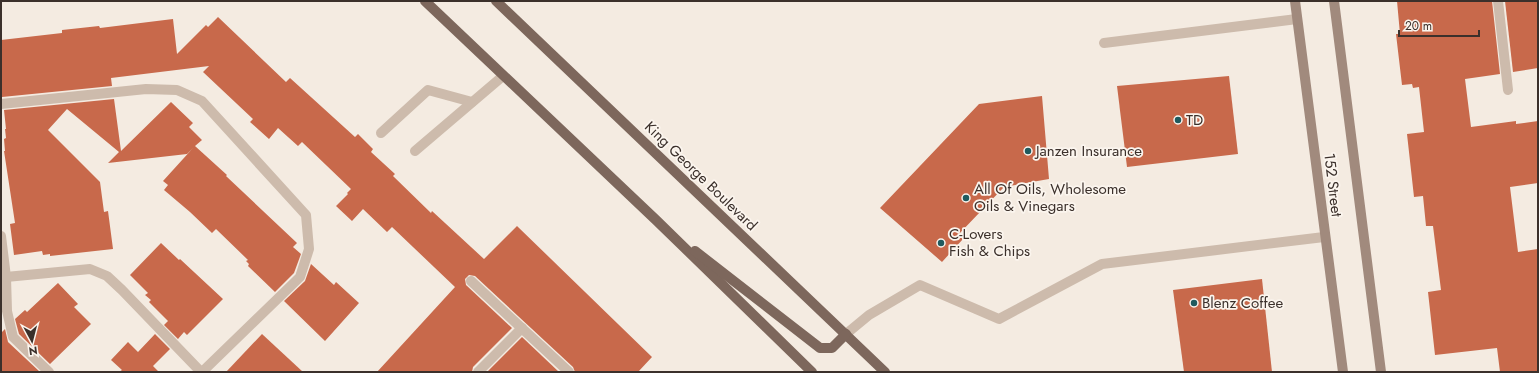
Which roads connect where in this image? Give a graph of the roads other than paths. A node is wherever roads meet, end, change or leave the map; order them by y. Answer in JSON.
{"nodes":[{"id":1,"x":425,"y":1,"type":"edge"},
{"id":2,"x":496,"y":1,"type":"edge"},
{"id":3,"x":1295,"y":1,"type":"edge"},
{"id":4,"x":1334,"y":1,"type":"edge"},
{"id":5,"x":1498,"y":1,"type":"edge"},
{"id":6,"x":1297,"y":19,"type":"junction"},
{"id":7,"x":1104,"y":43,"type":"dead end"},
{"id":8,"x":503,"y":76,"type":"junction"},
{"id":9,"x":1508,"y":90,"type":"dead end"},
{"id":10,"x":472,"y":102,"type":"junction"},
{"id":11,"x":1,"y":104,"type":"edge"},
{"id":12,"x":381,"y":133,"type":"dead end"},
{"id":13,"x":414,"y":151,"type":"dead end"},
{"id":14,"x":656,"y":220,"type":"junction"},
{"id":15,"x":1,"y":236,"type":"edge"},
{"id":16,"x":1324,"y":237,"type":"junction"},
{"id":17,"x":6,"y":277,"type":"junction"},
{"id":18,"x":471,"y":281,"type":"dead end"},
{"id":19,"x":522,"y":328,"type":"junction"},
{"id":20,"x":846,"y":334,"type":"junction"},
{"id":21,"x":49,"y":372,"type":"edge"},
{"id":22,"x":202,"y":372,"type":"edge"},
{"id":23,"x":478,"y":372,"type":"edge"},
{"id":24,"x":569,"y":372,"type":"edge"},
{"id":25,"x":812,"y":372,"type":"edge"},
{"id":26,"x":885,"y":372,"type":"edge"},
{"id":27,"x":1343,"y":372,"type":"edge"},
{"id":28,"x":1381,"y":372,"type":"edge"}],
"edges":[{"from":1,"to":8,"type":"main road"},
{"from":2,"to":20,"type":"main road","name":"King George Boulevard"},
{"from":3,"to":6,"type":"main road","name":"152 Street"},
{"from":4,"to":28,"type":"main road","name":"152 Street"},
{"from":5,"to":9,"type":"lane"},
{"from":6,"to":7,"type":"lane"},
{"from":6,"to":16,"type":"main road","name":"152 Street"},
{"from":8,"to":10,"type":"lane"},
{"from":8,"to":14,"type":"main road"},
{"from":10,"to":12,"type":"lane"},
{"from":10,"to":13,"type":"lane"},
{"from":11,"to":22,"type":"lane"},
{"from":14,"to":20,"type":"main road"},
{"from":14,"to":25,"type":"main road"},
{"from":15,"to":17,"type":"lane"},
{"from":16,"to":20,"type":"lane"},
{"from":16,"to":27,"type":"main road","name":"152 Street"},
{"from":17,"to":21,"type":"lane"},
{"from":17,"to":22,"type":"lane"},
{"from":18,"to":19,"type":"lane"},
{"from":19,"to":23,"type":"lane"},
{"from":19,"to":24,"type":"lane"},
{"from":20,"to":26,"type":"main road","name":"King George Boulevard"}]}
